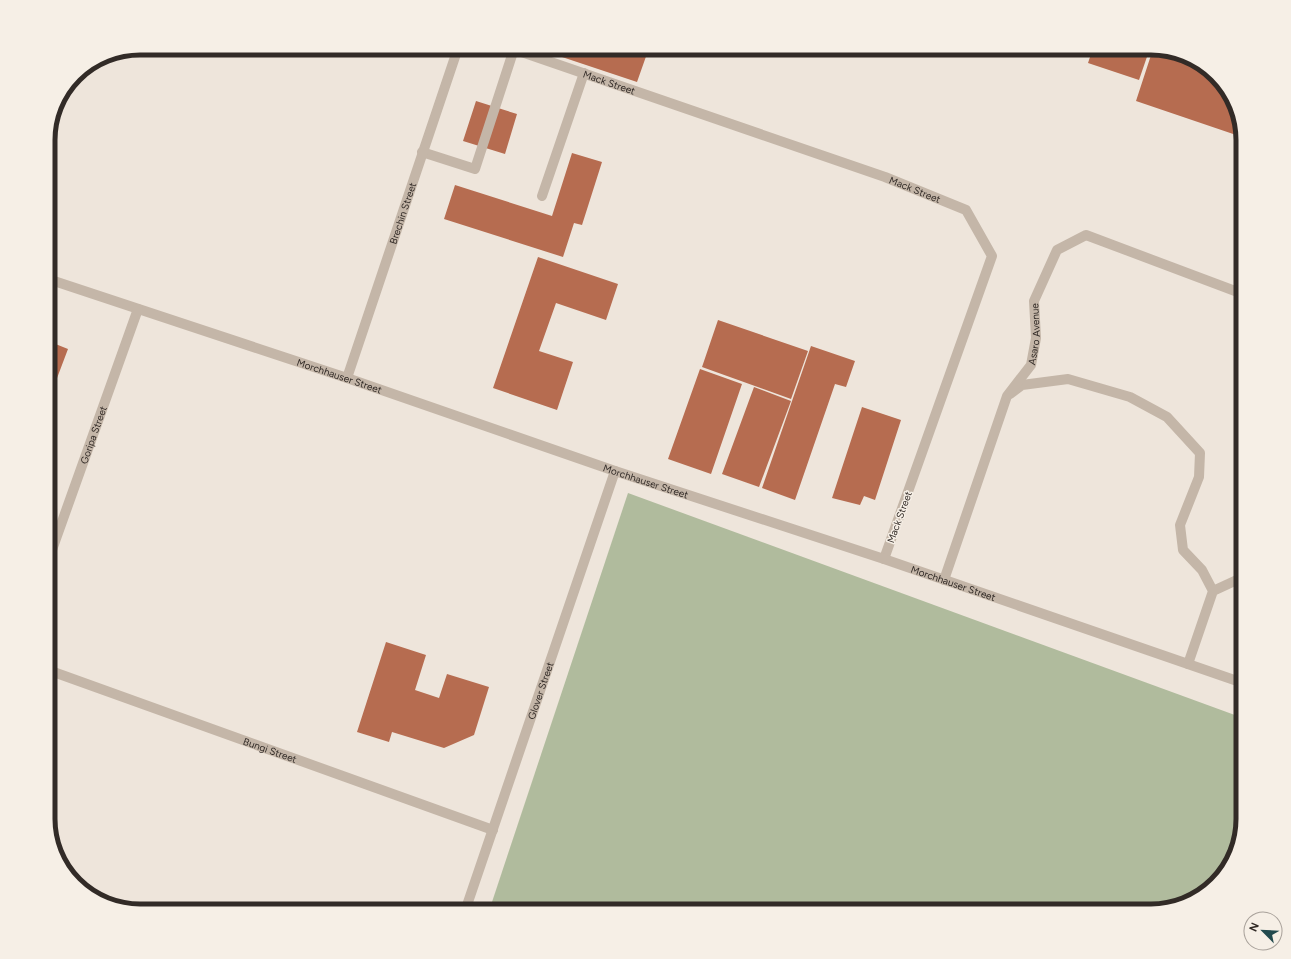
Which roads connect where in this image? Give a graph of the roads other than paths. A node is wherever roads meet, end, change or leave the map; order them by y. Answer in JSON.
{"nodes":[{"id":1,"x":456,"y":55,"type":"edge"},
{"id":2,"x":510,"y":55,"type":"edge"},
{"id":3,"x":532,"y":55,"type":"edge"},
{"id":4,"x":584,"y":73,"type":"junction"},
{"id":5,"x":422,"y":152,"type":"junction"},
{"id":6,"x":542,"y":196,"type":"dead end"},
{"id":7,"x":55,"y":281,"type":"edge"},
{"id":8,"x":1236,"y":291,"type":"edge"},
{"id":9,"x":138,"y":309,"type":"junction"},
{"id":10,"x":347,"y":378,"type":"junction"},
{"id":11,"x":1007,"y":396,"type":"junction"},
{"id":12,"x":615,"y":471,"type":"junction"},
{"id":13,"x":55,"y":541,"type":"edge"},
{"id":14,"x":884,"y":559,"type":"junction"},
{"id":15,"x":944,"y":580,"type":"junction"},
{"id":16,"x":1236,"y":580,"type":"edge"},
{"id":17,"x":1213,"y":591,"type":"junction"},
{"id":18,"x":1188,"y":664,"type":"junction"},
{"id":19,"x":55,"y":673,"type":"edge"},
{"id":20,"x":1236,"y":681,"type":"edge"},
{"id":21,"x":493,"y":830,"type":"junction"},
{"id":22,"x":467,"y":904,"type":"edge"}],
"edges":[{"from":1,"to":5,"type":"street","name":"Brechin Street"},
{"from":2,"to":5,"type":"street"},
{"from":3,"to":4,"type":"street","name":"Mack Street"},
{"from":4,"to":6,"type":"street"},
{"from":4,"to":14,"type":"street","name":"Mack Street"},
{"from":5,"to":10,"type":"street","name":"Brechin Street"},
{"from":7,"to":9,"type":"street","name":"Morchhauser Street"},
{"from":8,"to":11,"type":"street","name":"Asaro Avenue"},
{"from":9,"to":10,"type":"street","name":"Morchhauser Street"},
{"from":9,"to":13,"type":"street","name":"Goripa Street"},
{"from":10,"to":12,"type":"street","name":"Morchhauser Street"},
{"from":11,"to":15,"type":"street","name":"Asaro Avenue"},
{"from":11,"to":17,"type":"street"},
{"from":12,"to":14,"type":"street","name":"Morchhauser Street"},
{"from":12,"to":21,"type":"street","name":"Glover Street"},
{"from":14,"to":15,"type":"street","name":"Morchhauser Street"},
{"from":15,"to":18,"type":"street","name":"Morchhauser Street"},
{"from":16,"to":17,"type":"street"},
{"from":17,"to":18,"type":"street"},
{"from":18,"to":20,"type":"street","name":"Morchhauser Street"},
{"from":19,"to":21,"type":"street","name":"Bungi Street"},
{"from":21,"to":22,"type":"street","name":"Glover Street"}]}
